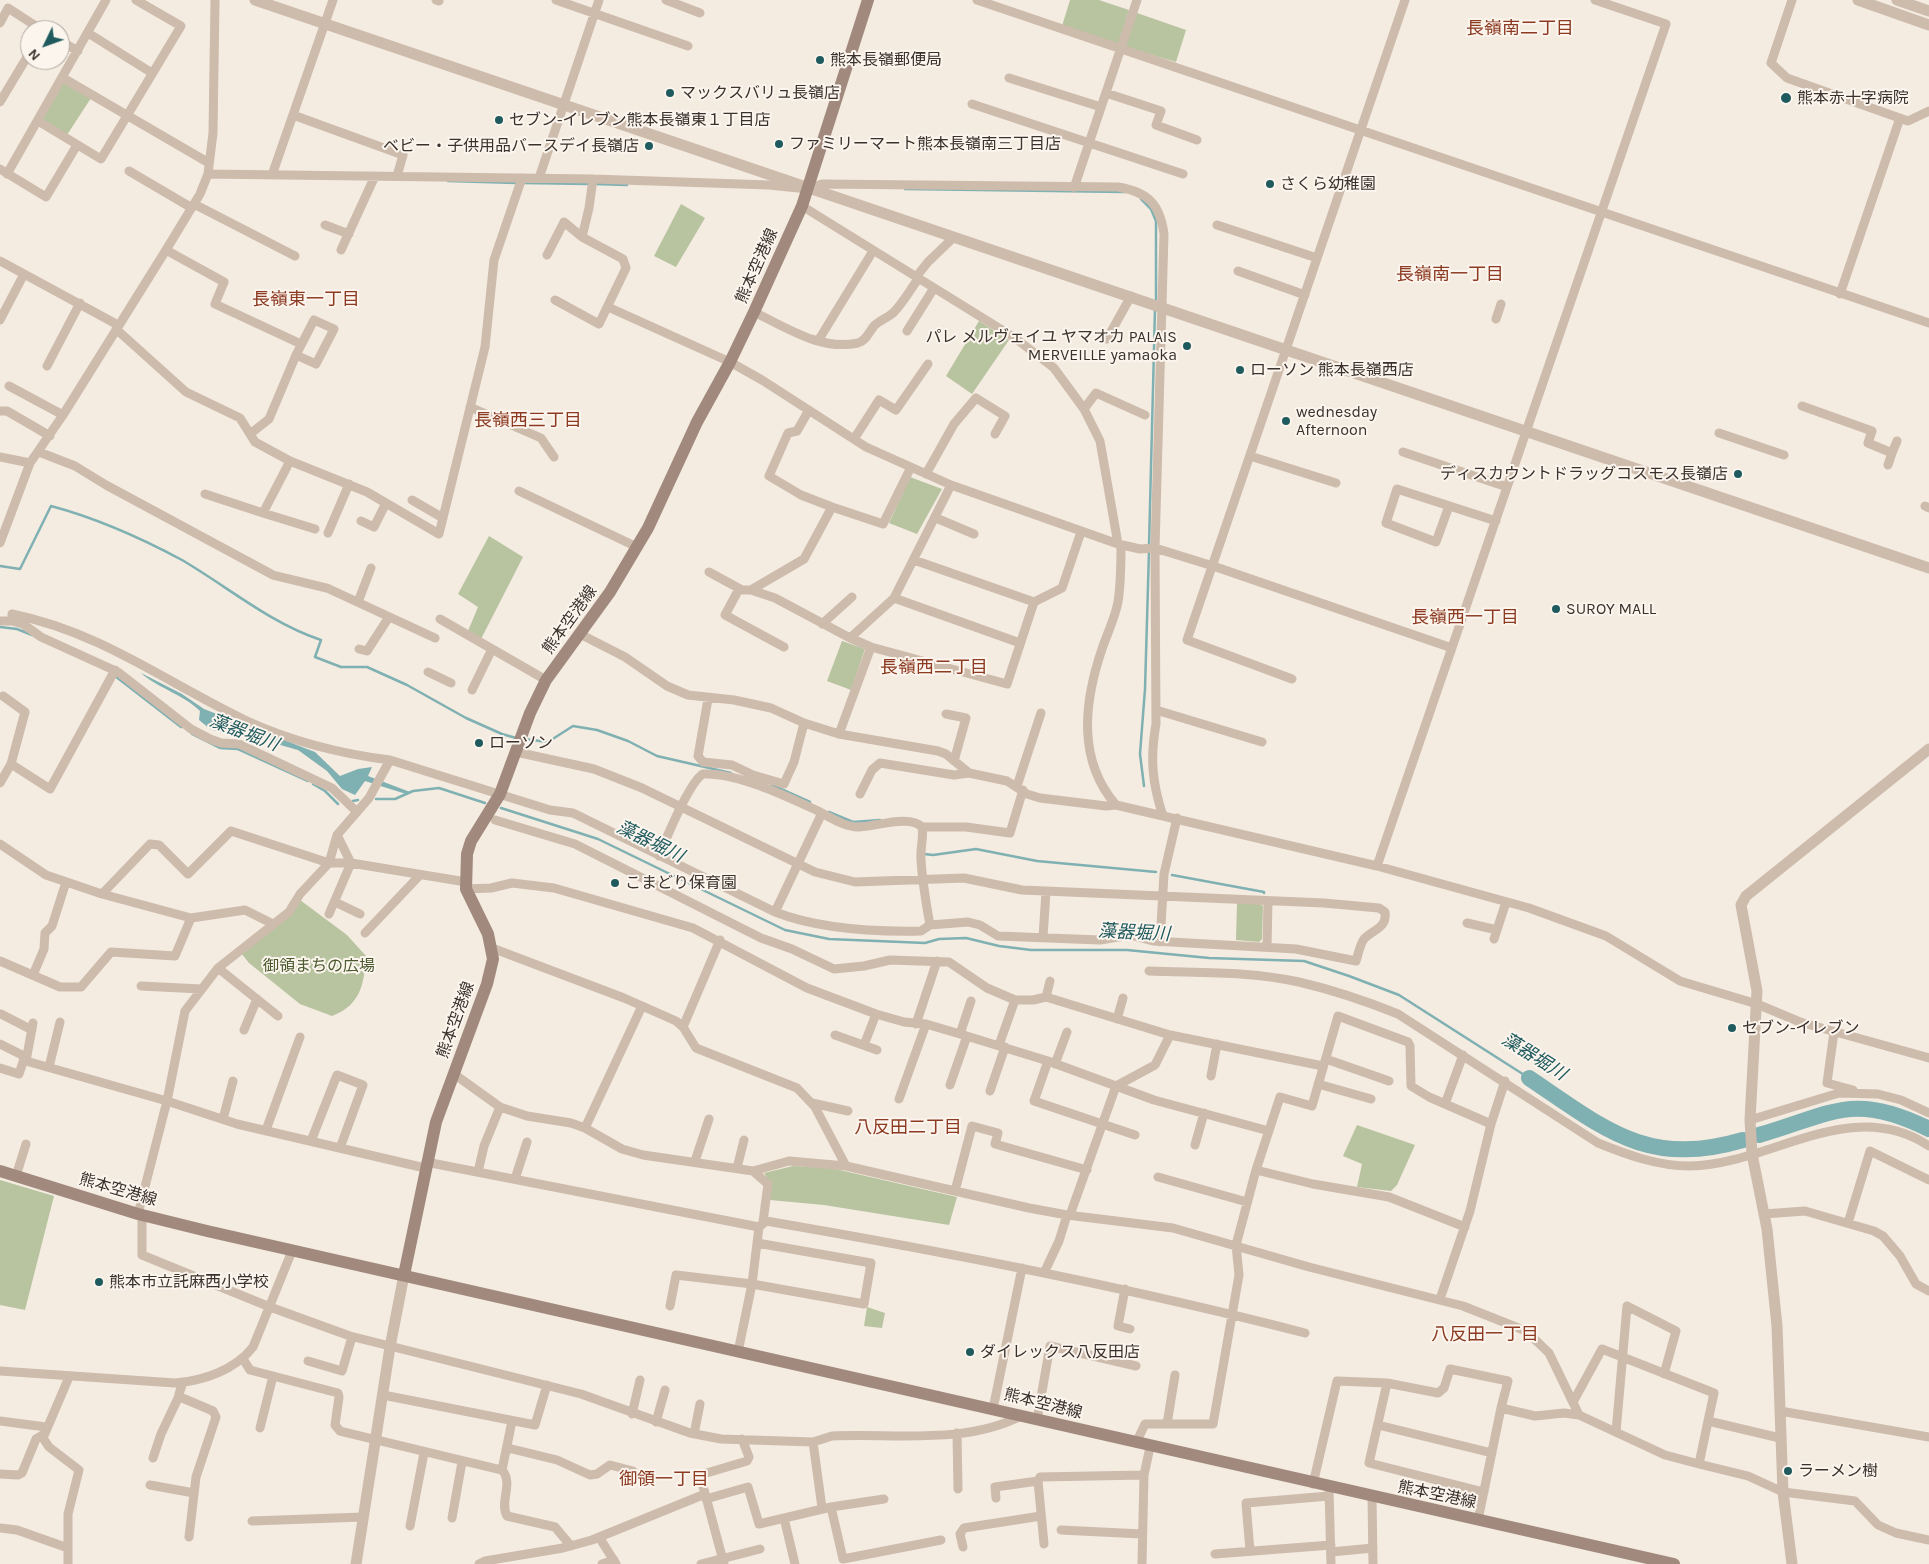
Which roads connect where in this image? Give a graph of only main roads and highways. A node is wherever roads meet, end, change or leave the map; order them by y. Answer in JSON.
{"nodes":[{"id":1,"x":868,"y":0,"type":"edge"},
{"id":2,"x":0,"y":1172,"type":"edge"},
{"id":3,"x":404,"y":1275,"type":"junction"},
{"id":4,"x":1674,"y":1564,"type":"edge"}],
"edges":[{"from":1,"to":3,"type":"main road","name":"熊本空港線"},
{"from":2,"to":3,"type":"main road","name":"熊本空港線"},
{"from":3,"to":4,"type":"main road","name":"熊本空港線"}]}
